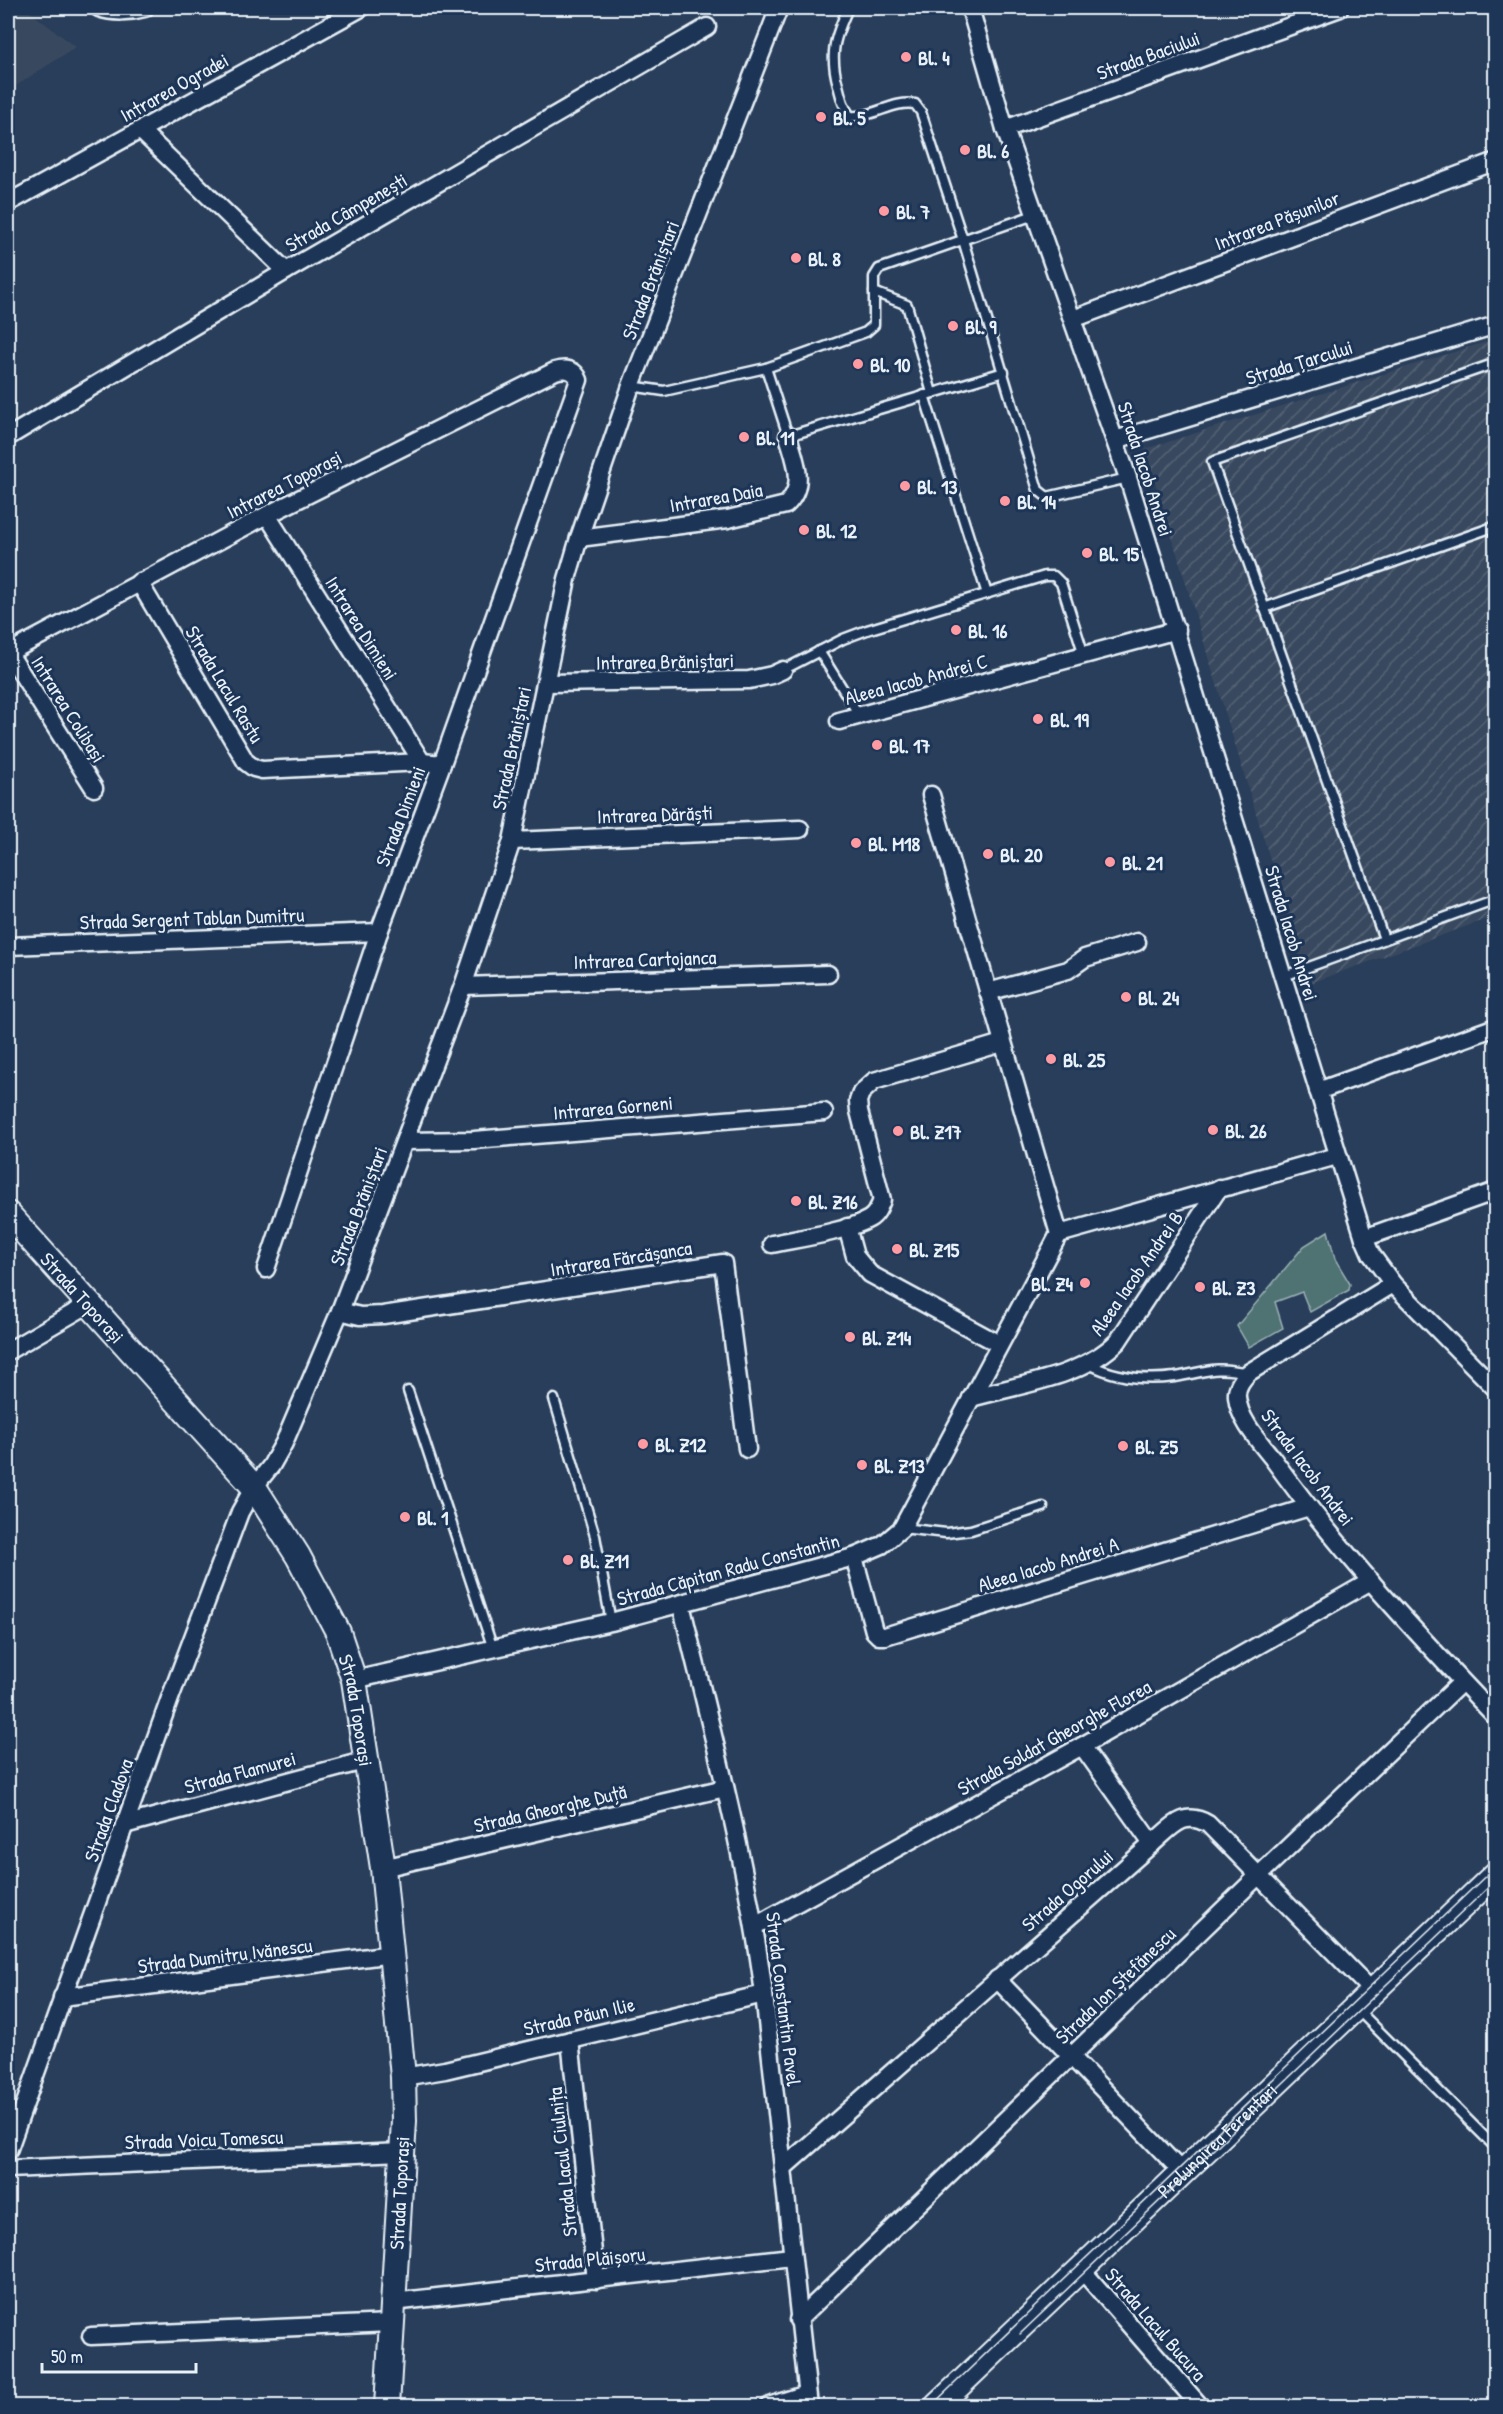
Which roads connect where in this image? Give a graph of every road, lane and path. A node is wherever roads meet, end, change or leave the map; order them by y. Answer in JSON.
{"nodes":[{"id":1,"x":99,"y":8,"type":"edge"},
{"id":2,"x":145,"y":8,"type":"edge"},
{"id":3,"x":361,"y":8,"type":"edge"},
{"id":4,"x":779,"y":8,"type":"edge"},
{"id":5,"x":848,"y":8,"type":"edge"},
{"id":6,"x":970,"y":8,"type":"edge"},
{"id":7,"x":1340,"y":8,"type":"edge"},
{"id":8,"x":707,"y":27,"type":"dead end"},
{"id":9,"x":1005,"y":129,"type":"junction"},
{"id":10,"x":140,"y":130,"type":"junction"},
{"id":11,"x":1496,"y":161,"type":"edge"},
{"id":12,"x":8,"y":203,"type":"edge"},
{"id":13,"x":1034,"y":215,"type":"junction"},
{"id":14,"x":963,"y":240,"type":"junction"},
{"id":15,"x":286,"y":271,"type":"junction"},
{"id":16,"x":874,"y":292,"type":"junction"},
{"id":17,"x":1073,"y":319,"type":"junction"},
{"id":18,"x":1496,"y":325,"type":"edge"},
{"id":19,"x":1496,"y":363,"type":"edge"},
{"id":20,"x":766,"y":368,"type":"junction"},
{"id":21,"x":1004,"y":372,"type":"junction"},
{"id":22,"x":579,"y":380,"type":"joint"},
{"id":23,"x":631,"y":386,"type":"junction"},
{"id":24,"x":928,"y":394,"type":"junction"},
{"id":25,"x":8,"y":436,"type":"edge"},
{"id":26,"x":788,"y":436,"type":"junction"},
{"id":27,"x":1115,"y":440,"type":"junction"},
{"id":28,"x":1128,"y":478,"type":"junction"},
{"id":29,"x":267,"y":515,"type":"junction"},
{"id":30,"x":1496,"y":526,"type":"edge"},
{"id":31,"x":579,"y":538,"type":"junction"},
{"id":32,"x":139,"y":582,"type":"junction"},
{"id":33,"x":987,"y":594,"type":"junction"},
{"id":34,"x":1264,"y":608,"type":"junction"},
{"id":35,"x":1177,"y":630,"type":"junction"},
{"id":36,"x":819,"y":651,"type":"junction"},
{"id":37,"x":8,"y":653,"type":"edge"},
{"id":38,"x":1084,"y":656,"type":"junction"},
{"id":39,"x":783,"y":670,"type":"joint"},
{"id":40,"x":546,"y":683,"type":"junction"},
{"id":41,"x":859,"y":716,"type":"junction"},
{"id":42,"x":839,"y":721,"type":"dead end"},
{"id":43,"x":422,"y":762,"type":"junction"},
{"id":44,"x":442,"y":764,"type":"junction"},
{"id":45,"x":94,"y":788,"type":"dead end"},
{"id":46,"x":931,"y":795,"type":"dead end"},
{"id":47,"x":800,"y":829,"type":"dead end"},
{"id":48,"x":512,"y":841,"type":"junction"},
{"id":49,"x":1496,"y":899,"type":"edge"},
{"id":50,"x":379,"y":932,"type":"junction"},
{"id":51,"x":1384,"y":939,"type":"junction"},
{"id":52,"x":1137,"y":942,"type":"dead end"},
{"id":53,"x":8,"y":946,"type":"edge"},
{"id":54,"x":828,"y":974,"type":"dead end"},
{"id":55,"x":1284,"y":976,"type":"junction"},
{"id":56,"x":463,"y":986,"type":"junction"},
{"id":57,"x":988,"y":992,"type":"junction"},
{"id":58,"x":1496,"y":1027,"type":"edge"},
{"id":59,"x":1002,"y":1043,"type":"junction"},
{"id":60,"x":1318,"y":1091,"type":"junction"},
{"id":61,"x":824,"y":1112,"type":"dead end"},
{"id":62,"x":406,"y":1141,"type":"junction"},
{"id":63,"x":1337,"y":1156,"type":"junction"},
{"id":64,"x":1219,"y":1188,"type":"junction"},
{"id":65,"x":1496,"y":1191,"type":"edge"},
{"id":66,"x":8,"y":1214,"type":"edge"},
{"id":67,"x":847,"y":1227,"type":"junction"},
{"id":68,"x":1059,"y":1234,"type":"junction"},
{"id":69,"x":1364,"y":1238,"type":"junction"},
{"id":70,"x":772,"y":1244,"type":"dead end"},
{"id":71,"x":266,"y":1269,"type":"dead end"},
{"id":72,"x":1393,"y":1284,"type":"junction"},
{"id":73,"x":91,"y":1306,"type":"junction"},
{"id":74,"x":340,"y":1311,"type":"junction"},
{"id":75,"x":999,"y":1344,"type":"junction"},
{"id":76,"x":8,"y":1351,"type":"edge"},
{"id":77,"x":1089,"y":1364,"type":"junction"},
{"id":78,"x":1248,"y":1373,"type":"junction"},
{"id":79,"x":1496,"y":1389,"type":"edge"},
{"id":80,"x":408,"y":1391,"type":"dead end"},
{"id":81,"x":971,"y":1398,"type":"junction"},
{"id":82,"x":554,"y":1399,"type":"dead end"},
{"id":83,"x":747,"y":1449,"type":"dead end"},
{"id":84,"x":254,"y":1487,"type":"junction"},
{"id":85,"x":1042,"y":1507,"type":"dead end"},
{"id":86,"x":1309,"y":1507,"type":"junction"},
{"id":87,"x":902,"y":1528,"type":"junction"},
{"id":88,"x":854,"y":1557,"type":"junction"},
{"id":89,"x":1371,"y":1581,"type":"junction"},
{"id":90,"x":681,"y":1604,"type":"junction"},
{"id":91,"x":611,"y":1622,"type":"junction"},
{"id":92,"x":492,"y":1649,"type":"junction"},
{"id":93,"x":354,"y":1680,"type":"junction"},
{"id":94,"x":1462,"y":1682,"type":"junction"},
{"id":95,"x":1496,"y":1717,"type":"edge"},
{"id":96,"x":1082,"y":1746,"type":"junction"},
{"id":97,"x":368,"y":1760,"type":"junction"},
{"id":98,"x":725,"y":1788,"type":"junction"},
{"id":99,"x":124,"y":1825,"type":"junction"},
{"id":100,"x":1152,"y":1844,"type":"junction"},
{"id":101,"x":383,"y":1868,"type":"junction"},
{"id":102,"x":1496,"y":1874,"type":"edge"},
{"id":103,"x":1258,"y":1875,"type":"junction"},
{"id":104,"x":755,"y":1926,"type":"junction"},
{"id":105,"x":392,"y":1954,"type":"junction"},
{"id":106,"x":997,"y":1979,"type":"junction"},
{"id":107,"x":764,"y":1994,"type":"junction"},
{"id":108,"x":62,"y":1997,"type":"junction"},
{"id":109,"x":1364,"y":1999,"type":"junction"},
{"id":110,"x":570,"y":2040,"type":"junction"},
{"id":111,"x":1071,"y":2057,"type":"junction"},
{"id":112,"x":403,"y":2077,"type":"junction"},
{"id":113,"x":1496,"y":2148,"type":"edge"},
{"id":114,"x":8,"y":2151,"type":"edge"},
{"id":115,"x":402,"y":2152,"type":"junction"},
{"id":116,"x":783,"y":2168,"type":"junction"},
{"id":117,"x":8,"y":2169,"type":"edge"},
{"id":118,"x":1183,"y":2173,"type":"junction"},
{"id":119,"x":792,"y":2257,"type":"junction"},
{"id":120,"x":1081,"y":2269,"type":"junction"},
{"id":121,"x":596,"y":2280,"type":"junction"},
{"id":122,"x":392,"y":2312,"type":"junction"},
{"id":123,"x":798,"y":2320,"type":"junction"},
{"id":124,"x":91,"y":2336,"type":"dead end"},
{"id":125,"x":808,"y":2400,"type":"edge"},
{"id":126,"x":387,"y":2406,"type":"edge"},
{"id":127,"x":769,"y":2406,"type":"edge"},
{"id":128,"x":937,"y":2406,"type":"edge"},
{"id":129,"x":1200,"y":2406,"type":"edge"}],
"edges":[{"from":1,"to":2,"type":"street"},
{"from":3,"to":10,"type":"street","name":"Intrarea Ogradei"},
{"from":4,"to":23,"type":"street","name":"Strada Brăniștari"},
{"from":5,"to":14,"type":"lane"},
{"from":6,"to":9,"type":"street","name":"Strada Iacob Andrei"},
{"from":7,"to":9,"type":"street","name":"Strada Baciului"},
{"from":8,"to":15,"type":"street","name":"Strada Câmpenești"},
{"from":9,"to":13,"type":"street","name":"Strada Iacob Andrei"},
{"from":10,"to":12,"type":"street","name":"Intrarea Ogradei"},
{"from":10,"to":15,"type":"street"},
{"from":11,"to":17,"type":"street","name":"Intrarea Pășunilor"},
{"from":13,"to":14,"type":"lane"},
{"from":13,"to":17,"type":"street","name":"Strada Iacob Andrei"},
{"from":14,"to":16,"type":"lane"},
{"from":14,"to":21,"type":"lane"},
{"from":15,"to":25,"type":"street","name":"Strada Câmpenești"},
{"from":16,"to":20,"type":"lane"},
{"from":16,"to":24,"type":"lane"},
{"from":17,"to":27,"type":"street","name":"Strada Iacob Andrei"},
{"from":18,"to":27,"type":"street","name":"Strada Țarcului"},
{"from":19,"to":34,"type":"lane"},
{"from":20,"to":23,"type":"lane"},
{"from":20,"to":26,"type":"lane"},
{"from":21,"to":24,"type":"lane"},
{"from":21,"to":28,"type":"lane"},
{"from":22,"to":29,"type":"street","name":"Intrarea Toporași"},
{"from":22,"to":44,"type":"street","name":"Strada Dimieni"},
{"from":23,"to":31,"type":"street","name":"Strada Brăniștari"},
{"from":24,"to":26,"type":"lane"},
{"from":24,"to":33,"type":"lane"},
{"from":26,"to":31,"type":"street","name":"Intrarea Daia"},
{"from":27,"to":28,"type":"street","name":"Strada Iacob Andrei"},
{"from":28,"to":35,"type":"street","name":"Strada Iacob Andrei"},
{"from":29,"to":32,"type":"street","name":"Intrarea Toporași"},
{"from":29,"to":43,"type":"street","name":"Intrarea Dimieni"},
{"from":30,"to":34,"type":"lane"},
{"from":31,"to":40,"type":"street","name":"Strada Brăniștari"},
{"from":32,"to":37,"type":"street","name":"Intrarea Toporași"},
{"from":32,"to":43,"type":"street","name":"Strada Lacul Rastu"},
{"from":33,"to":36,"type":"lane"},
{"from":33,"to":38,"type":"lane"},
{"from":34,"to":51,"type":"lane"},
{"from":35,"to":38,"type":"street","name":"Aleea Iacob Andrei C"},
{"from":35,"to":55,"type":"street","name":"Strada Iacob Andrei"},
{"from":36,"to":39,"type":"lane"},
{"from":36,"to":41,"type":"lane"},
{"from":37,"to":45,"type":"street","name":"Intrarea Colibași"},
{"from":38,"to":41,"type":"street","name":"Aleea Iacob Andrei C"},
{"from":39,"to":40,"type":"street","name":"Intrarea Brăniștari"},
{"from":40,"to":48,"type":"street","name":"Strada Brăniștari"},
{"from":41,"to":42,"type":"street","name":"Aleea Iacob Andrei C"},
{"from":43,"to":44,"type":"street","name":"Strada Lacul Rastu"},
{"from":44,"to":50,"type":"street","name":"Strada Dimieni"},
{"from":46,"to":57,"type":"street"},
{"from":47,"to":48,"type":"street","name":"Intrarea Dărăști"},
{"from":48,"to":56,"type":"street","name":"Strada Brăniștari"},
{"from":49,"to":51,"type":"lane"},
{"from":50,"to":53,"type":"street","name":"Strada Sergent Tablan Dumitru"},
{"from":50,"to":71,"type":"street","name":"Strada Dimieni"},
{"from":51,"to":55,"type":"lane"},
{"from":52,"to":57,"type":"street"},
{"from":54,"to":56,"type":"street","name":"Intrarea Cartojanca"},
{"from":55,"to":60,"type":"street","name":"Strada Iacob Andrei"},
{"from":56,"to":62,"type":"street","name":"Strada Brăniștari"},
{"from":57,"to":59,"type":"street"},
{"from":58,"to":60,"type":"street"},
{"from":59,"to":67,"type":"street"},
{"from":59,"to":68,"type":"street"},
{"from":60,"to":63,"type":"street","name":"Strada Iacob Andrei"},
{"from":61,"to":62,"type":"street","name":"Intrarea Gorneni"},
{"from":62,"to":74,"type":"street","name":"Strada Brăniștari"},
{"from":63,"to":64,"type":"street","name":"Aleea Iacob Andrei B"},
{"from":63,"to":69,"type":"street","name":"Strada Iacob Andrei"},
{"from":64,"to":68,"type":"street","name":"Aleea Iacob Andrei B"},
{"from":64,"to":77,"type":"street","name":"Aleea Iacob Andrei B"},
{"from":65,"to":69,"type":"street"},
{"from":66,"to":73,"type":"street","name":"Strada Toporași"},
{"from":67,"to":70,"type":"street"},
{"from":67,"to":75,"type":"street"},
{"from":68,"to":75,"type":"street","name":"Strada Căpitan Radu Constantin"},
{"from":69,"to":72,"type":"street","name":"Strada Iacob Andrei"},
{"from":72,"to":78,"type":"street"},
{"from":72,"to":79,"type":"street","name":"Strada Iacob Andrei"},
{"from":73,"to":76,"type":"street"},
{"from":73,"to":84,"type":"street","name":"Strada Toporași"},
{"from":74,"to":83,"type":"street","name":"Intrarea Fărcășanca"},
{"from":74,"to":84,"type":"street","name":"Strada Brăniștari"},
{"from":75,"to":81,"type":"street","name":"Strada Căpitan Radu Constantin"},
{"from":77,"to":78,"type":"lane"},
{"from":77,"to":81,"type":"street","name":"Aleea Iacob Andrei B"},
{"from":78,"to":86,"type":"street","name":"Strada Iacob Andrei"},
{"from":80,"to":92,"type":"lane"},
{"from":81,"to":87,"type":"street","name":"Strada Căpitan Radu Constantin"},
{"from":82,"to":91,"type":"lane"},
{"from":84,"to":93,"type":"street","name":"Strada Toporași"},
{"from":84,"to":99,"type":"street","name":"Strada Cladova"},
{"from":85,"to":87,"type":"lane"},
{"from":86,"to":88,"type":"street","name":"Aleea Iacob Andrei A"},
{"from":86,"to":89,"type":"street","name":"Strada Iacob Andrei"},
{"from":87,"to":88,"type":"street","name":"Strada Căpitan Radu Constantin"},
{"from":88,"to":90,"type":"street","name":"Strada Căpitan Radu Constantin"},
{"from":89,"to":94,"type":"street","name":"Strada Iacob Andrei"},
{"from":89,"to":96,"type":"street","name":"Strada Soldat Gheorghe Florea"},
{"from":90,"to":91,"type":"street","name":"Strada Căpitan Radu Constantin"},
{"from":90,"to":98,"type":"street","name":"Strada Constantin Pavel"},
{"from":91,"to":92,"type":"street","name":"Strada Căpitan Radu Constantin"},
{"from":92,"to":93,"type":"street","name":"Strada Căpitan Radu Constantin"},
{"from":93,"to":97,"type":"street","name":"Strada Toporași"},
{"from":94,"to":95,"type":"street","name":"Strada Iacob Andrei"},
{"from":94,"to":103,"type":"street","name":"Strada Ion Ștefănescu"},
{"from":96,"to":100,"type":"street"},
{"from":96,"to":104,"type":"street","name":"Strada Soldat Gheorghe Florea"},
{"from":97,"to":99,"type":"street","name":"Strada Flamurei"},
{"from":97,"to":101,"type":"street","name":"Strada Toporași"},
{"from":98,"to":101,"type":"street","name":"Strada Gheorghe Duță"},
{"from":98,"to":104,"type":"street","name":"Strada Constantin Pavel"},
{"from":99,"to":108,"type":"street","name":"Strada Cladova"},
{"from":100,"to":103,"type":"street","name":"Strada Ogorului"},
{"from":100,"to":106,"type":"street","name":"Strada Ogorului"},
{"from":101,"to":105,"type":"street","name":"Strada Toporași"},
{"from":102,"to":109,"type":"street","name":"Prelungirea Ferentari"},
{"from":103,"to":109,"type":"street","name":"Strada Ogorului"},
{"from":103,"to":111,"type":"street","name":"Strada Ion Ștefănescu"},
{"from":104,"to":107,"type":"street","name":"Strada Constantin Pavel"},
{"from":105,"to":108,"type":"street","name":"Strada Dumitru Ivănescu"},
{"from":105,"to":112,"type":"street","name":"Strada Toporași"},
{"from":106,"to":111,"type":"street"},
{"from":106,"to":116,"type":"street","name":"Strada Ogorului"},
{"from":107,"to":110,"type":"street","name":"Strada Păun Ilie"},
{"from":107,"to":116,"type":"street","name":"Strada Constantin Pavel"},
{"from":108,"to":114,"type":"street","name":"Strada Cladova"},
{"from":109,"to":113,"type":"lane"},
{"from":109,"to":118,"type":"street","name":"Prelungirea Ferentari"},
{"from":110,"to":112,"type":"street","name":"Strada Păun Ilie"},
{"from":110,"to":121,"type":"street","name":"Strada Lacul Ciulnița"},
{"from":111,"to":118,"type":"street"},
{"from":111,"to":123,"type":"street","name":"Strada Ion Ștefănescu"},
{"from":112,"to":115,"type":"street","name":"Strada Toporași"},
{"from":115,"to":117,"type":"street","name":"Strada Voicu Tomescu"},
{"from":115,"to":122,"type":"street","name":"Strada Toporași"},
{"from":116,"to":119,"type":"street","name":"Strada Constantin Pavel"},
{"from":118,"to":120,"type":"street","name":"Prelungirea Ferentari"},
{"from":119,"to":121,"type":"street","name":"Strada Plăișoru"},
{"from":119,"to":123,"type":"street","name":"Strada Constantin Pavel"},
{"from":120,"to":128,"type":"street","name":"Prelungirea Ferentari"},
{"from":120,"to":129,"type":"street","name":"Strada Lacul Bucura"},
{"from":121,"to":122,"type":"street","name":"Strada Plăișoru"},
{"from":122,"to":124,"type":"street"},
{"from":122,"to":126,"type":"street","name":"Strada Toporași"},
{"from":123,"to":125,"type":"street","name":"Strada Constantin Pavel"},
{"from":125,"to":127,"type":"street"}]}
